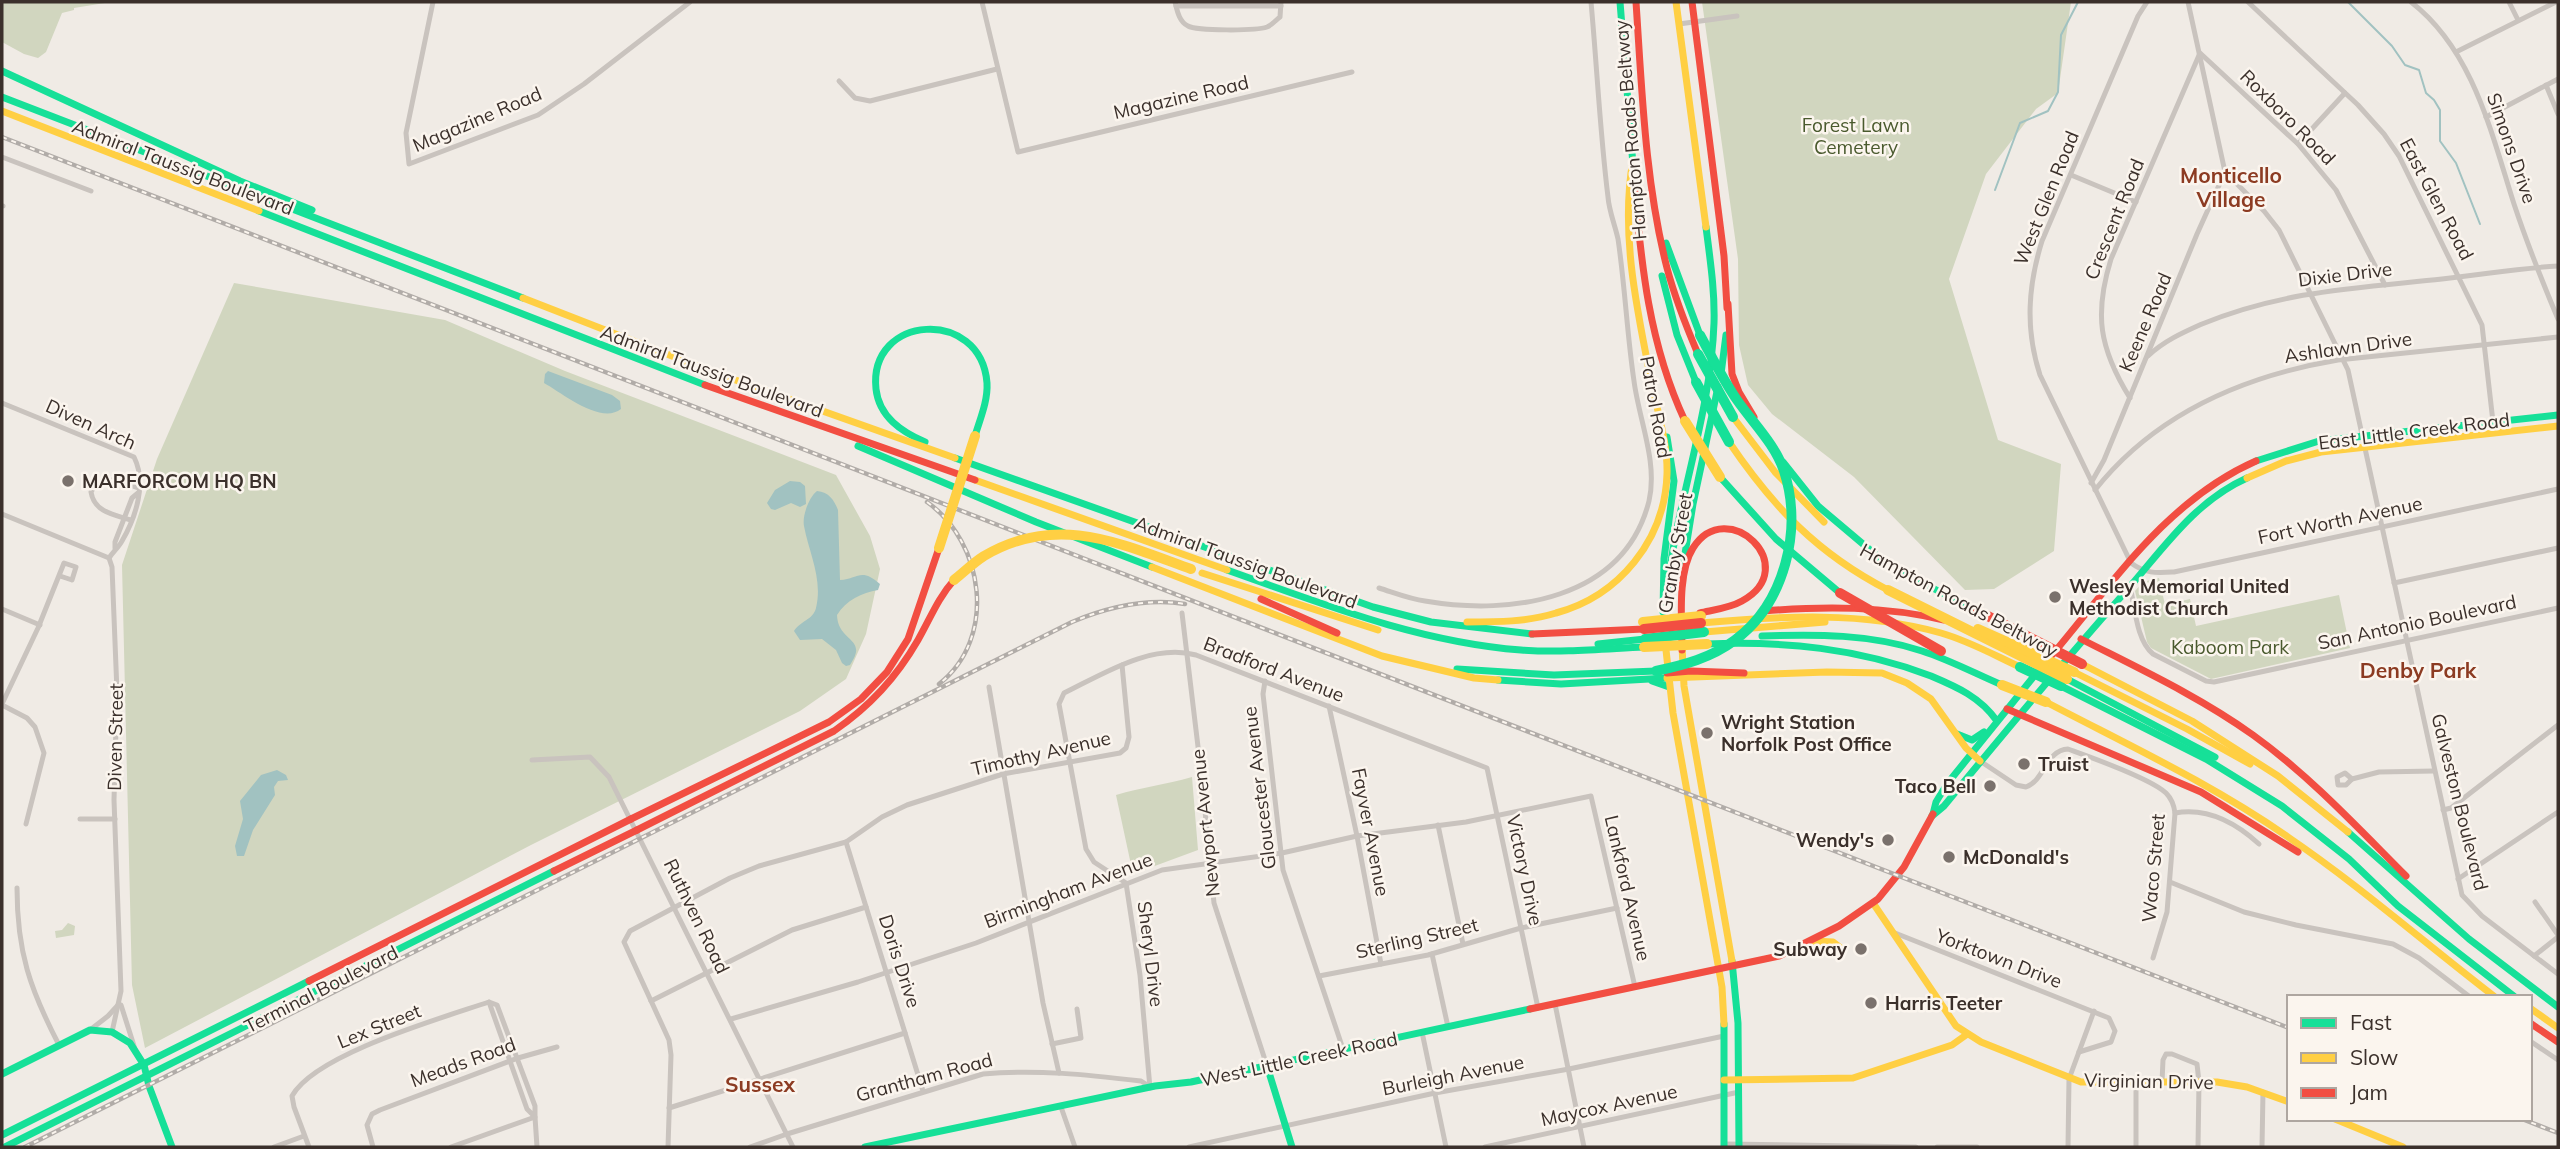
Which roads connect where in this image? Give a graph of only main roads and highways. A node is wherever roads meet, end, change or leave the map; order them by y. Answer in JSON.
{"nodes":[{"id":1,"x":1618,"y":2,"type":"edge"},
{"id":2,"x":1636,"y":2,"type":"edge"},
{"id":3,"x":1676,"y":2,"type":"edge"},
{"id":4,"x":1692,"y":2,"type":"edge"},
{"id":5,"x":2,"y":71,"type":"edge"},
{"id":6,"x":2,"y":97,"type":"edge"},
{"id":7,"x":2,"y":111,"type":"edge"},
{"id":8,"x":2,"y":117,"type":"edge"},
{"id":9,"x":1648,"y":151,"type":"junction"},
{"id":10,"x":1633,"y":160,"type":"junction"},
{"id":11,"x":1650,"y":180,"type":"junction"},
{"id":12,"x":454,"y":272,"type":"junction"},
{"id":13,"x":1727,"y":304,"type":"junction"},
{"id":14,"x":690,"y":379,"type":"junction"},
{"id":15,"x":1655,"y":404,"type":"junction"},
{"id":16,"x":2558,"y":415,"type":"edge"},
{"id":17,"x":2558,"y":426,"type":"edge"},
{"id":18,"x":1079,"y":502,"type":"junction"},
{"id":19,"x":1889,"y":566,"type":"junction"},
{"id":20,"x":1202,"y":573,"type":"junction"},
{"id":21,"x":1663,"y":612,"type":"junction"},
{"id":22,"x":1431,"y":621,"type":"junction"},
{"id":23,"x":1703,"y":628,"type":"junction"},
{"id":24,"x":1644,"y":634,"type":"junction"},
{"id":25,"x":2081,"y":639,"type":"junction"},
{"id":26,"x":2066,"y":640,"type":"junction"},
{"id":27,"x":1454,"y":641,"type":"junction"},
{"id":28,"x":1679,"y":647,"type":"junction"},
{"id":29,"x":1409,"y":662,"type":"junction"},
{"id":30,"x":1436,"y":668,"type":"junction"},
{"id":31,"x":1683,"y":675,"type":"junction"},
{"id":32,"x":1665,"y":677,"type":"junction"},
{"id":33,"x":2067,"y":679,"type":"junction"},
{"id":34,"x":2004,"y":684,"type":"junction"},
{"id":35,"x":2007,"y":709,"type":"junction"},
{"id":36,"x":2018,"y":713,"type":"junction"},
{"id":37,"x":1997,"y":721,"type":"junction"},
{"id":38,"x":1957,"y":734,"type":"junction"},
{"id":39,"x":1976,"y":757,"type":"junction"},
{"id":40,"x":2356,"y":840,"type":"junction"},
{"id":41,"x":2337,"y":875,"type":"junction"},
{"id":42,"x":1873,"y":903,"type":"junction"},
{"id":43,"x":1810,"y":942,"type":"junction"},
{"id":44,"x":1842,"y":950,"type":"dead end"},
{"id":45,"x":1733,"y":967,"type":"junction"},
{"id":46,"x":1719,"y":970,"type":"junction"},
{"id":47,"x":2532,"y":988,"type":"junction"},
{"id":48,"x":2492,"y":995,"type":"edge"},
{"id":49,"x":2512,"y":995,"type":"edge"},
{"id":50,"x":2558,"y":1007,"type":"edge"},
{"id":51,"x":2532,"y":1009,"type":"edge"},
{"id":52,"x":2532,"y":1024,"type":"edge"},
{"id":53,"x":2558,"y":1028,"type":"edge"},
{"id":54,"x":1966,"y":1035,"type":"junction"},
{"id":55,"x":2558,"y":1042,"type":"edge"},
{"id":56,"x":144,"y":1065,"type":"junction"},
{"id":57,"x":1267,"y":1066,"type":"junction"},
{"id":58,"x":2,"y":1074,"type":"edge"},
{"id":59,"x":146,"y":1077,"type":"junction"},
{"id":60,"x":1724,"y":1080,"type":"junction"},
{"id":61,"x":1739,"y":1080,"type":"junction"},
{"id":62,"x":2287,"y":1101,"type":"edge"},
{"id":63,"x":2340,"y":1121,"type":"edge"},
{"id":64,"x":2,"y":1136,"type":"edge"},
{"id":65,"x":1724,"y":1146,"type":"edge"},
{"id":66,"x":1739,"y":1146,"type":"edge"},
{"id":67,"x":5,"y":1147,"type":"edge"},
{"id":68,"x":172,"y":1147,"type":"edge"},
{"id":69,"x":865,"y":1147,"type":"edge"},
{"id":70,"x":1292,"y":1147,"type":"edge"},
{"id":71,"x":2399,"y":1147,"type":"edge"}],
"edges":[{"from":1,"to":10,"type":"main road","name":"Hampton Roads Beltway"},
{"from":2,"to":9,"type":"main road","name":"Hampton Roads Beltway"},
{"from":3,"to":21,"type":"main road","name":"Granby Street"},
{"from":4,"to":13,"type":"main road","name":"Granby Street"},
{"from":5,"to":12,"type":"main road"},
{"from":6,"to":12,"type":"main road","name":"Admiral Taussig Boulevard"},
{"from":7,"to":14,"type":"main road","name":"Admiral Taussig Boulevard"},
{"from":8,"to":14,"type":"main road"},
{"from":9,"to":11,"type":"main road","name":"Hampton Roads Beltway"},
{"from":9,"to":32,"type":"main road","bridge":true},
{"from":10,"to":15,"type":"main road"},
{"from":10,"to":34,"type":"main road","name":"Hampton Roads Beltway","bridge":true},
{"from":11,"to":19,"type":"main road","name":"Hampton Roads Beltway","bridge":true},
{"from":11,"to":33,"type":"main road","bridge":true},
{"from":12,"to":18,"type":"main road","name":"Admiral Taussig Boulevard"},
{"from":13,"to":19,"type":"main road"},
{"from":13,"to":28,"type":"main road","name":"Granby Street"},
{"from":14,"to":27,"type":"main road"},
{"from":14,"to":29,"type":"main road"},
{"from":15,"to":21,"type":"main road"},
{"from":15,"to":22,"type":"main road"},
{"from":16,"to":26,"type":"main road","name":"East Little Creek Road"},
{"from":17,"to":25,"type":"main road","name":"East Little Creek Road"},
{"from":18,"to":22,"type":"main road","name":"Admiral Taussig Boulevard"},
{"from":18,"to":56,"type":"main road","name":"Terminal Boulevard","bridge":true},
{"from":19,"to":40,"type":"main road","name":"Hampton Roads Beltway","bridge":true},
{"from":20,"to":27,"type":"main road"},
{"from":20,"to":29,"type":"main road"},
{"from":20,"to":59,"type":"main road","name":"Terminal Boulevard","bridge":true},
{"from":21,"to":32,"type":"main road","name":"Granby Street"},
{"from":22,"to":24,"type":"main road"},
{"from":23,"to":24,"type":"main road","bridge":true},
{"from":23,"to":24,"type":"main road","bridge":true},
{"from":23,"to":28,"type":"main road","bridge":true},
{"from":23,"to":28,"type":"main road"},
{"from":23,"to":33,"type":"main road","bridge":true},
{"from":23,"to":33,"type":"main road","bridge":true},
{"from":23,"to":34,"type":"main road"},
{"from":23,"to":37,"type":"main road"},
{"from":24,"to":27,"type":"main road"},
{"from":24,"to":28,"type":"main road","bridge":true},
{"from":25,"to":26,"type":"main road"},
{"from":25,"to":36,"type":"main road","name":"East Little Creek Road"},
{"from":25,"to":47,"type":"main road"},
{"from":26,"to":35,"type":"main road","name":"East Little Creek Road"},
{"from":28,"to":31,"type":"main road","name":"Granby Street"},
{"from":29,"to":30,"type":"main road"},
{"from":30,"to":32,"type":"main road"},
{"from":30,"to":32,"type":"main road"},
{"from":31,"to":32,"type":"main road"},
{"from":31,"to":38,"type":"main road"},
{"from":31,"to":45,"type":"main road","name":"Granby Street"},
{"from":32,"to":46,"type":"main road","name":"Granby Street"},
{"from":33,"to":40,"type":"main road"},
{"from":33,"to":49,"type":"main road"},
{"from":34,"to":41,"type":"main road","bridge":true},
{"from":35,"to":36,"type":"main road"},
{"from":35,"to":37,"type":"main road","name":"East Little Creek Road"},
{"from":36,"to":39,"type":"main road","name":"East Little Creek Road"},
{"from":36,"to":41,"type":"main road"},
{"from":37,"to":38,"type":"main road"},
{"from":37,"to":39,"type":"main road","name":"East Little Creek Road"},
{"from":38,"to":39,"type":"main road"},
{"from":39,"to":42,"type":"main road","name":"East Little Creek Road"},
{"from":40,"to":47,"type":"main road","name":"Hampton Roads Beltway"},
{"from":41,"to":48,"type":"main road"},
{"from":42,"to":43,"type":"main road","name":"East Little Creek Road"},
{"from":42,"to":54,"type":"main road","name":"Virginian Drive"},
{"from":43,"to":44,"type":"main road"},
{"from":43,"to":45,"type":"main road","name":"East Little Creek Road"},
{"from":45,"to":46,"type":"main road","name":"West Little Creek Road"},
{"from":45,"to":61,"type":"main road","name":"Granby Street"},
{"from":46,"to":57,"type":"main road","name":"West Little Creek Road"},
{"from":46,"to":60,"type":"main road","name":"Granby Street"},
{"from":47,"to":50,"type":"main road","name":"Hampton Roads Beltway"},
{"from":51,"to":53,"type":"main road"},
{"from":52,"to":55,"type":"main road"},
{"from":54,"to":61,"type":"main road"},
{"from":54,"to":62,"type":"main road","name":"Virginian Drive"},
{"from":56,"to":58,"type":"main road"},
{"from":56,"to":59,"type":"main road"},
{"from":56,"to":64,"type":"main road","name":"Terminal Boulevard"},
{"from":57,"to":69,"type":"main road","name":"West Little Creek Road"},
{"from":57,"to":70,"type":"main road","name":"Newport Avenue"},
{"from":59,"to":67,"type":"main road","name":"Terminal Boulevard"},
{"from":59,"to":68,"type":"main road"},
{"from":60,"to":61,"type":"main road"},
{"from":60,"to":65,"type":"main road","name":"Granby Street"},
{"from":61,"to":66,"type":"main road","name":"Granby Street"},
{"from":63,"to":71,"type":"main road"}]}
